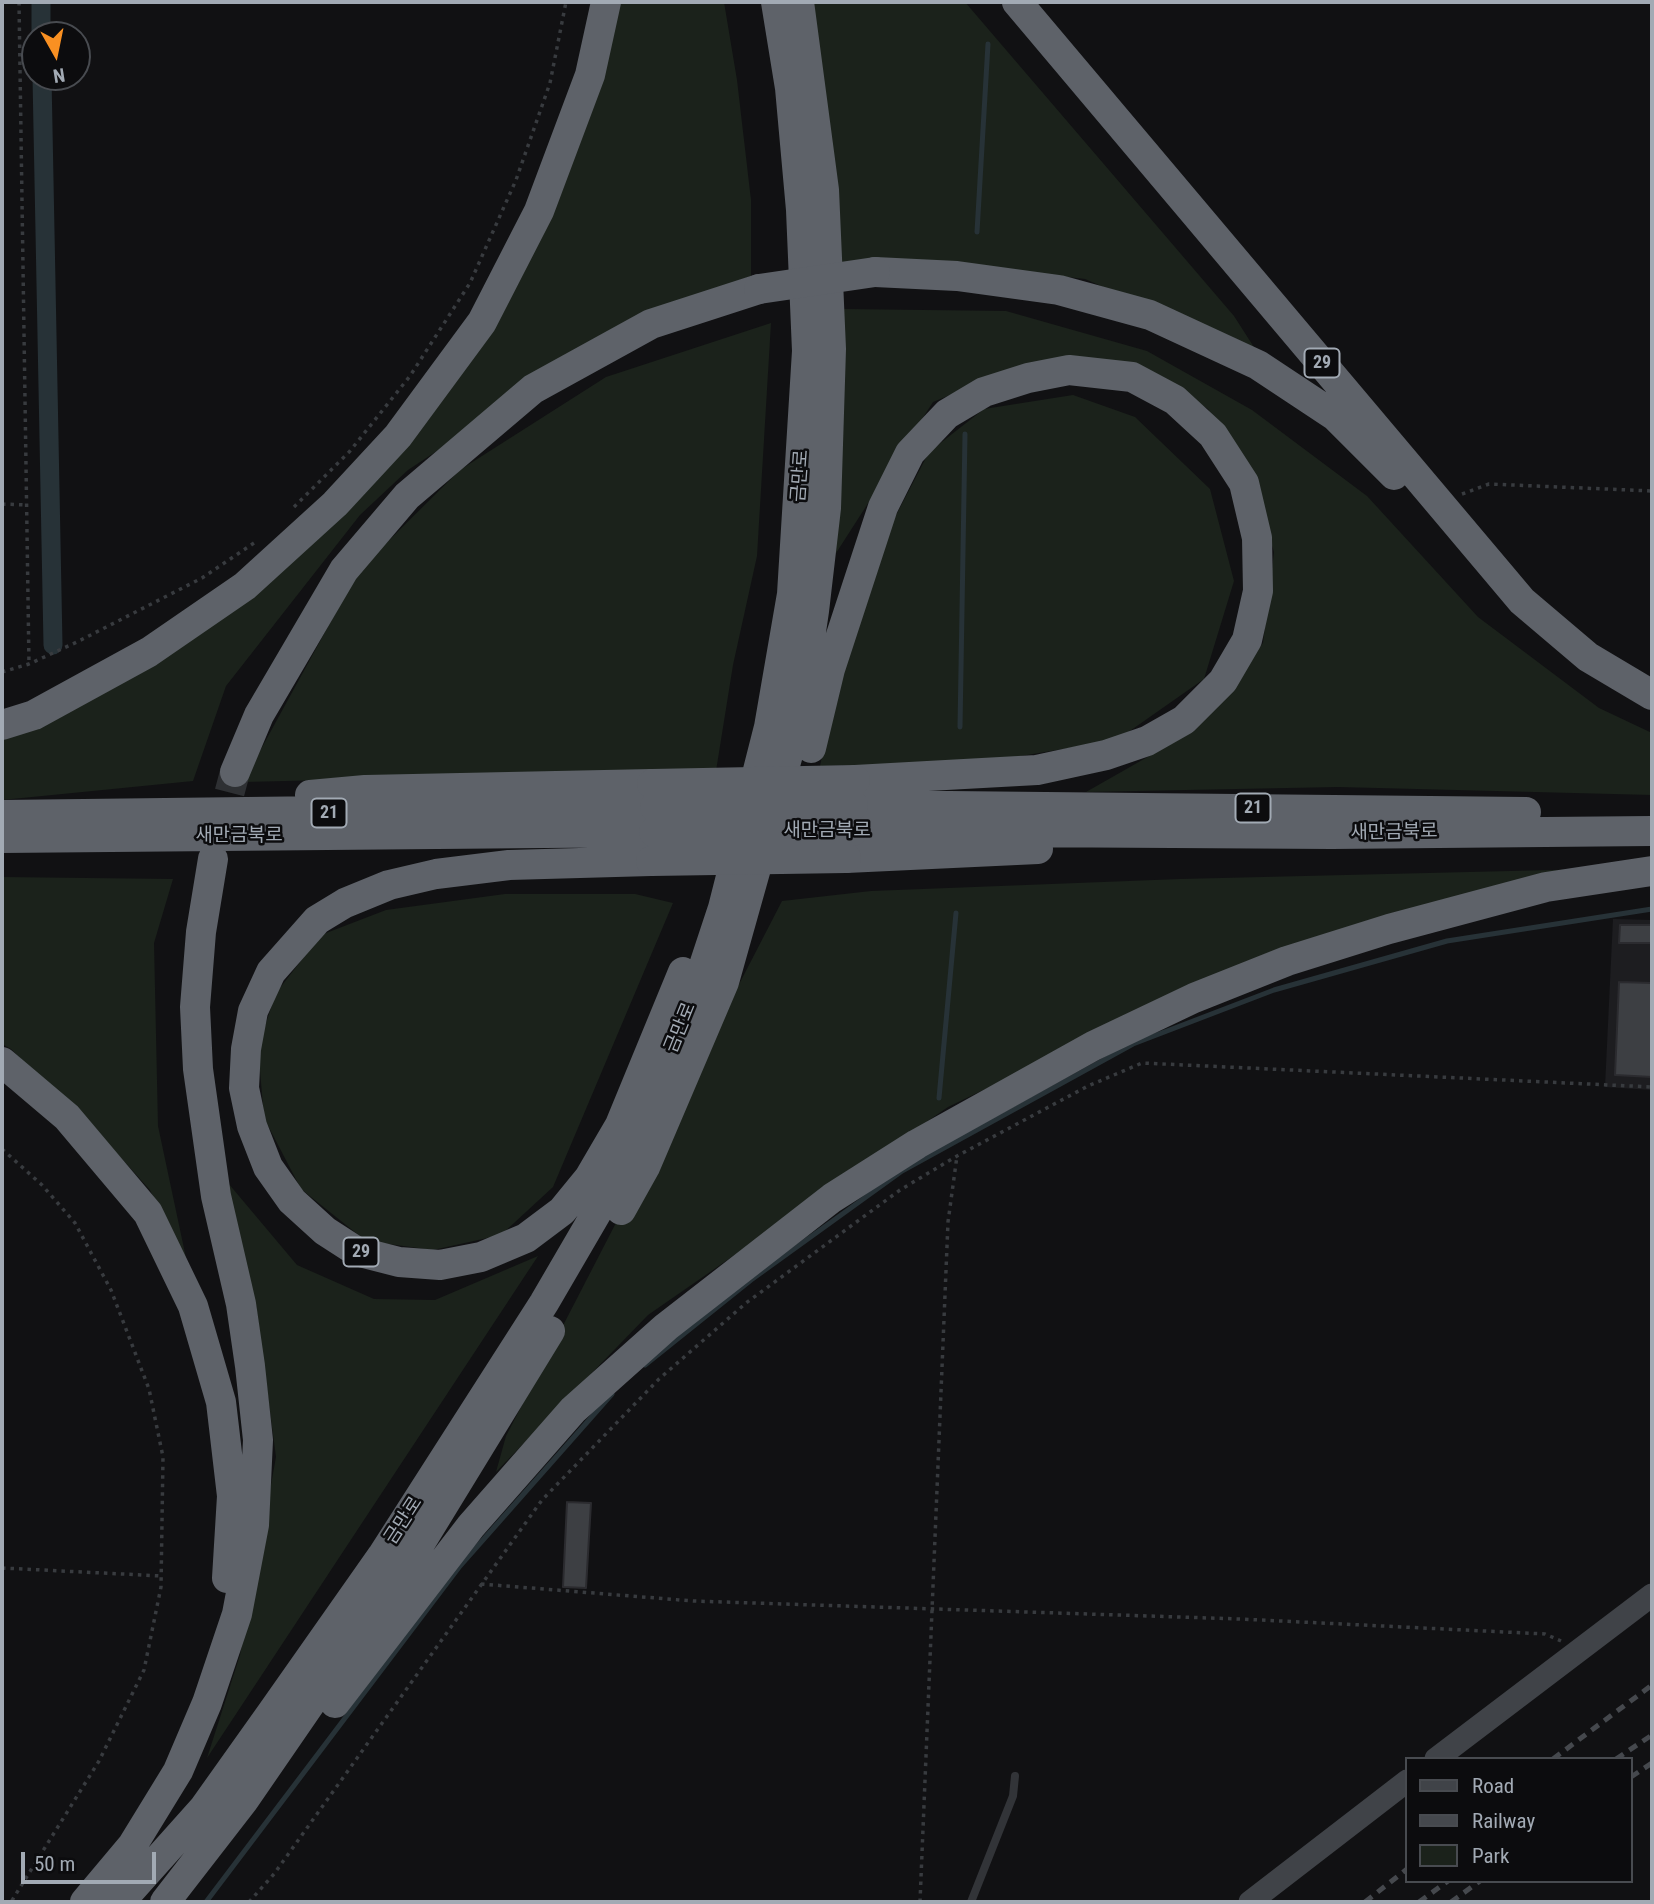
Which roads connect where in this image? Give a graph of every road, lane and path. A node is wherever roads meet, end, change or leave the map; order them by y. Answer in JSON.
{"nodes":[{"id":1,"x":19,"y":2,"type":"edge"},
{"id":2,"x":566,"y":2,"type":"edge"},
{"id":3,"x":606,"y":2,"type":"edge"},
{"id":4,"x":776,"y":2,"type":"edge"},
{"id":5,"x":799,"y":2,"type":"edge"},
{"id":6,"x":1017,"y":2,"type":"edge"},
{"id":7,"x":1652,"y":491,"type":"edge"},
{"id":8,"x":1453,"y":498,"type":"dead end"},
{"id":9,"x":2,"y":504,"type":"edge"},
{"id":10,"x":27,"y":505,"type":"junction"},
{"id":11,"x":284,"y":516,"type":"dead end"},
{"id":12,"x":266,"y":535,"type":"dead end"},
{"id":13,"x":1522,"y":601,"type":"junction"},
{"id":14,"x":29,"y":664,"type":"junction"},
{"id":15,"x":2,"y":673,"type":"edge"},
{"id":16,"x":1652,"y":695,"type":"edge"},
{"id":17,"x":2,"y":725,"type":"edge"},
{"id":18,"x":769,"y":727,"type":"junction"},
{"id":19,"x":235,"y":772,"type":"tunnel mouth"},
{"id":20,"x":1652,"y":813,"type":"edge"},
{"id":21,"x":2,"y":815,"type":"edge"},
{"id":22,"x":852,"y":818,"type":"junction"},
{"id":23,"x":653,"y":821,"type":"junction"},
{"id":24,"x":1652,"y":831,"type":"edge"},
{"id":25,"x":2,"y":838,"type":"edge"},
{"id":26,"x":213,"y":859,"type":"tunnel mouth"},
{"id":27,"x":1652,"y":871,"type":"edge"},
{"id":28,"x":2,"y":1062,"type":"edge"},
{"id":29,"x":686,"y":1075,"type":"junction"},
{"id":30,"x":1652,"y":1087,"type":"edge"},
{"id":31,"x":2,"y":1149,"type":"edge"},
{"id":32,"x":957,"y":1156,"type":"junction"},
{"id":33,"x":2,"y":1568,"type":"edge"},
{"id":34,"x":162,"y":1576,"type":"junction"},
{"id":35,"x":481,"y":1584,"type":"junction"},
{"id":36,"x":1652,"y":1595,"type":"edge"},
{"id":37,"x":932,"y":1608,"type":"junction"},
{"id":38,"x":1577,"y":1650,"type":"junction"},
{"id":39,"x":1439,"y":1757,"type":"edge"},
{"id":40,"x":1015,"y":1776,"type":"dead end"},
{"id":41,"x":1406,"y":1782,"type":"edge"},
{"id":42,"x":244,"y":1800,"type":"junction"},
{"id":43,"x":120,"y":1860,"type":"junction"},
{"id":44,"x":11,"y":1902,"type":"edge"},
{"id":45,"x":85,"y":1902,"type":"edge"},
{"id":46,"x":120,"y":1902,"type":"edge"},
{"id":47,"x":165,"y":1902,"type":"edge"},
{"id":48,"x":249,"y":1902,"type":"edge"},
{"id":49,"x":920,"y":1902,"type":"edge"},
{"id":50,"x":971,"y":1902,"type":"edge"},
{"id":51,"x":1250,"y":1902,"type":"edge"}],
"edges":[{"from":1,"to":10,"type":"path"},
{"from":2,"to":11,"type":"path"},
{"from":3,"to":17,"type":"highway"},
{"from":4,"to":18,"type":"highway","name":"금만로","number":"29"},
{"from":5,"to":29,"type":"highway","name":"금만로"},
{"from":6,"to":13,"type":"highway","number":"29"},
{"from":7,"to":8,"type":"path"},
{"from":9,"to":10,"type":"path"},
{"from":10,"to":14,"type":"path"},
{"from":12,"to":14,"type":"path"},
{"from":13,"to":16,"type":"highway","number":"29"},
{"from":13,"to":19,"type":"highway","bridge":true},
{"from":14,"to":15,"type":"path"},
{"from":18,"to":23,"type":"highway","number":"29"},
{"from":18,"to":46,"type":"highway","name":"금만로"},
{"from":20,"to":22,"type":"highway","name":"새만금북로","number":"21"},
{"from":21,"to":23,"type":"highway","name":"새만금북로","number":"21"},
{"from":22,"to":23,"type":"highway","name":"새만금북로","number":"21","bridge":true},
{"from":22,"to":23,"type":"highway","bridge":true},
{"from":22,"to":24,"type":"highway","name":"새만금북로","number":"21"},
{"from":22,"to":29,"type":"highway"},
{"from":23,"to":25,"type":"highway","name":"새만금북로","number":"21"},
{"from":26,"to":43,"type":"highway"},
{"from":27,"to":42,"type":"highway"},
{"from":28,"to":43,"type":"highway"},
{"from":29,"to":42,"type":"highway","name":"금만로"},
{"from":30,"to":32,"type":"path"},
{"from":31,"to":34,"type":"path"},
{"from":32,"to":35,"type":"path"},
{"from":32,"to":37,"type":"path"},
{"from":33,"to":34,"type":"path"},
{"from":34,"to":44,"type":"path"},
{"from":35,"to":37,"type":"path"},
{"from":35,"to":48,"type":"path"},
{"from":36,"to":38,"type":"street"},
{"from":37,"to":38,"type":"path"},
{"from":37,"to":49,"type":"path"},
{"from":38,"to":39,"type":"street"},
{"from":40,"to":50,"type":"lane"},
{"from":41,"to":51,"type":"street"},
{"from":42,"to":47,"type":"highway","name":"금만로"},
{"from":43,"to":45,"type":"highway"}]}
